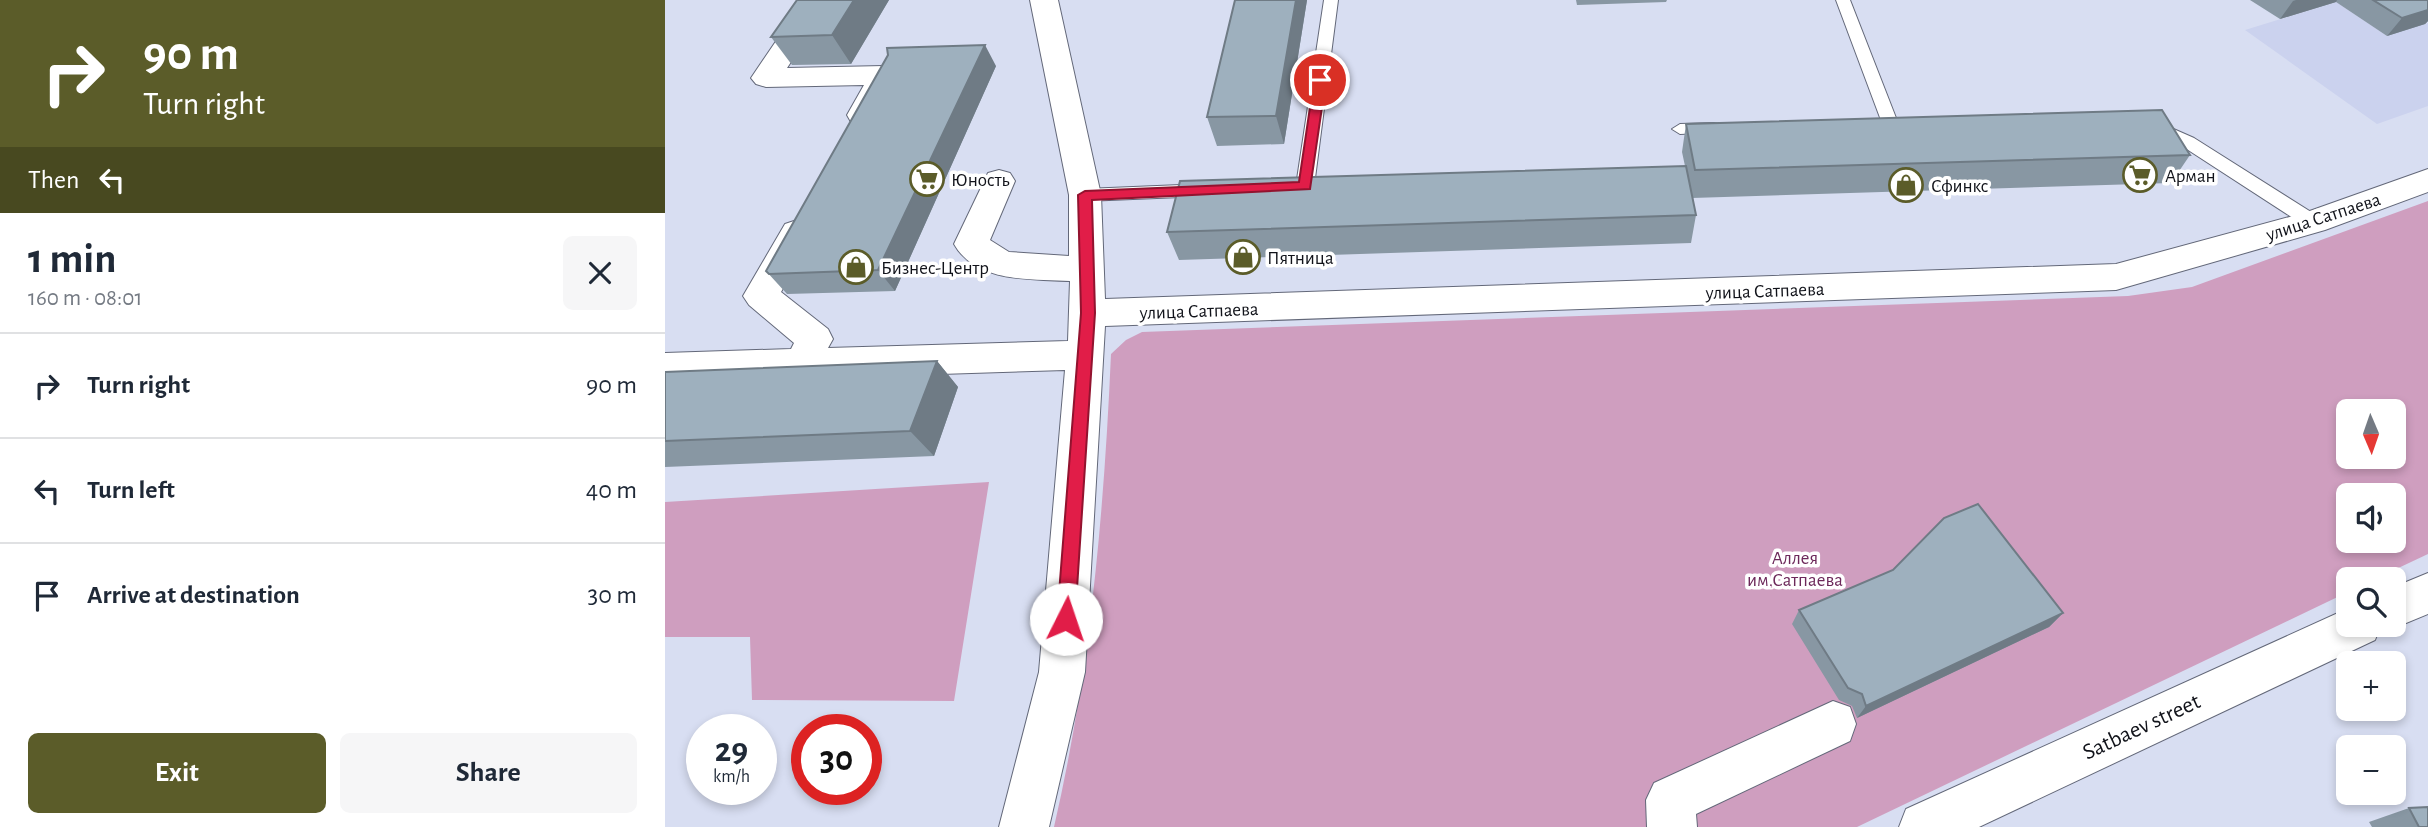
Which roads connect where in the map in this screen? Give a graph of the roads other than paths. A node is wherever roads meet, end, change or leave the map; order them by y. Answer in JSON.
{"nodes":[{"id":1,"x":818,"y":0,"type":"edge"},
{"id":2,"x":1044,"y":0,"type":"edge"},
{"id":3,"x":1331,"y":0,"type":"edge"},
{"id":4,"x":1843,"y":0,"type":"edge"},
{"id":5,"x":2134,"y":115,"type":"edge"},
{"id":6,"x":1890,"y":123,"type":"edge"},
{"id":7,"x":1736,"y":128,"type":"edge"},
{"id":8,"x":1680,"y":129,"type":"dead end"},
{"id":9,"x":845,"y":145,"type":"edge"},
{"id":10,"x":2428,"y":180,"type":"edge"},
{"id":11,"x":999,"y":181,"type":"dead end"},
{"id":12,"x":1305,"y":186,"type":"edge"},
{"id":13,"x":1227,"y":189,"type":"edge"},
{"id":14,"x":1085,"y":195,"type":"junction"},
{"id":15,"x":813,"y":203,"type":"edge"},
{"id":16,"x":2313,"y":222,"type":"junction"},
{"id":17,"x":1087,"y":270,"type":"junction"},
{"id":18,"x":1088,"y":313,"type":"junction"},
{"id":19,"x":1085,"y":355,"type":"junction"},
{"id":20,"x":802,"y":363,"type":"junction"},
{"id":21,"x":665,"y":368,"type":"edge"},
{"id":22,"x":2428,"y":593,"type":"edge"},
{"id":23,"x":2406,"y":603,"type":"edge"},
{"id":24,"x":2336,"y":636,"type":"edge"},
{"id":25,"x":1833,"y":724,"type":"dead end"},
{"id":26,"x":1024,"y":827,"type":"edge"},
{"id":27,"x":1672,"y":827,"type":"edge"},
{"id":28,"x":1924,"y":827,"type":"edge"}],
"edges":[{"from":1,"to":9,"type":"street"},
{"from":2,"to":14,"type":"street"},
{"from":3,"to":12,"type":"lane"},
{"from":4,"to":6,"type":"lane"},
{"from":5,"to":16,"type":"lane"},
{"from":7,"to":8,"type":"lane"},
{"from":10,"to":16,"type":"street","name":"улица Сатпаева"},
{"from":11,"to":17,"type":"street"},
{"from":13,"to":14,"type":"lane"},
{"from":14,"to":17,"type":"street"},
{"from":15,"to":20,"type":"street"},
{"from":16,"to":18,"type":"street","name":"улица Сатпаева"},
{"from":17,"to":18,"type":"street"},
{"from":18,"to":19,"type":"street"},
{"from":19,"to":20,"type":"street"},
{"from":19,"to":26,"type":"street"},
{"from":20,"to":21,"type":"street"},
{"from":22,"to":23,"type":"street"},
{"from":24,"to":28,"type":"street","name":"Satbaev street"},
{"from":25,"to":27,"type":"street"}]}
